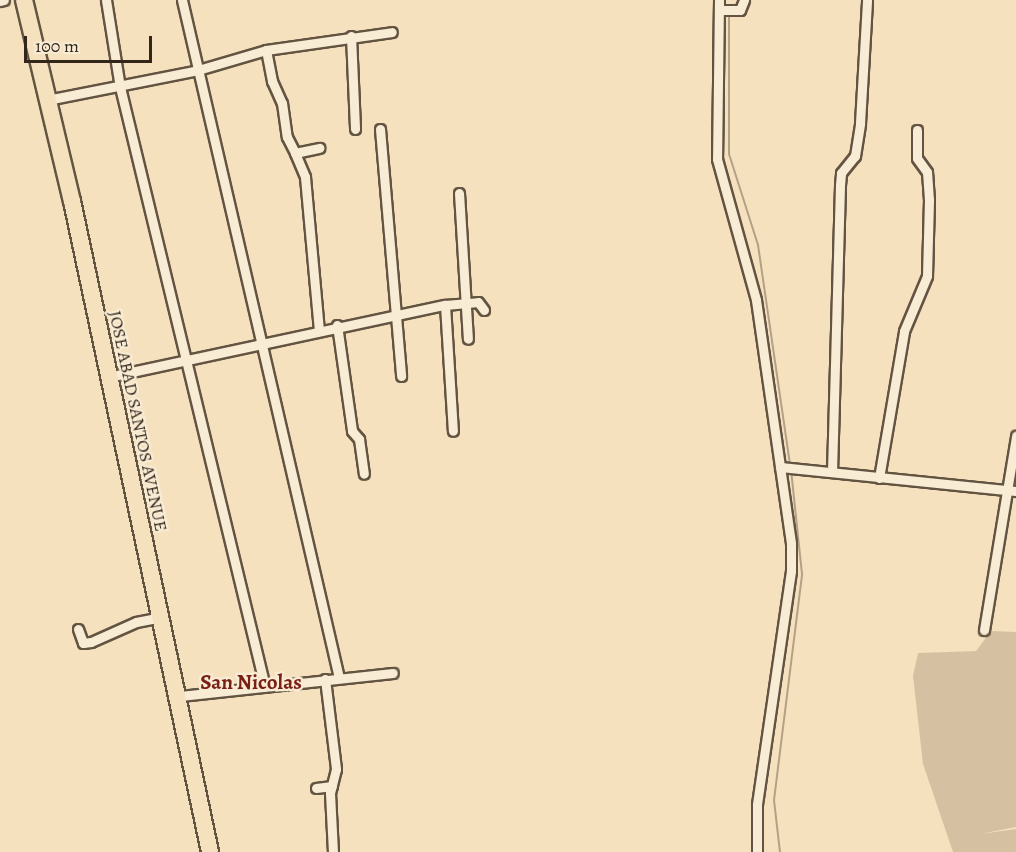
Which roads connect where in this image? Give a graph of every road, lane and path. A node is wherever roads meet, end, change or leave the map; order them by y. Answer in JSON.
{"nodes":[{"id":1,"x":24,"y":0,"type":"edge"},
{"id":2,"x":106,"y":0,"type":"edge"},
{"id":3,"x":182,"y":0,"type":"edge"},
{"id":4,"x":719,"y":0,"type":"edge"},
{"id":5,"x":744,"y":0,"type":"edge"},
{"id":6,"x":867,"y":0,"type":"edge"},
{"id":7,"x":720,"y":10,"type":"junction"},
{"id":8,"x":392,"y":32,"type":"dead end"},
{"id":9,"x":351,"y":36,"type":"junction"},
{"id":10,"x":266,"y":50,"type":"junction"},
{"id":11,"x":198,"y":70,"type":"junction"},
{"id":12,"x":120,"y":87,"type":"junction"},
{"id":13,"x":47,"y":100,"type":"junction"},
{"id":14,"x":355,"y":129,"type":"dead end"},
{"id":15,"x":380,"y":129,"type":"dead end"},
{"id":16,"x":917,"y":130,"type":"dead end"},
{"id":17,"x":319,"y":148,"type":"dead end"},
{"id":18,"x":295,"y":153,"type":"junction"},
{"id":19,"x":459,"y":193,"type":"dead end"},
{"id":20,"x":467,"y":303,"type":"junction"},
{"id":21,"x":444,"y":305,"type":"junction"},
{"id":22,"x":484,"y":310,"type":"dead end"},
{"id":23,"x":395,"y":314,"type":"junction"},
{"id":24,"x":337,"y":326,"type":"junction"},
{"id":25,"x":319,"y":330,"type":"junction"},
{"id":26,"x":468,"y":339,"type":"dead end"},
{"id":27,"x":260,"y":343,"type":"junction"},
{"id":28,"x":187,"y":359,"type":"junction"},
{"id":29,"x":401,"y":376,"type":"dead end"},
{"id":30,"x":108,"y":377,"type":"junction"},
{"id":31,"x":453,"y":431,"type":"dead end"},
{"id":32,"x":1016,"y":436,"type":"edge"},
{"id":33,"x":782,"y":467,"type":"junction"},
{"id":34,"x":832,"y":472,"type":"junction"},
{"id":35,"x":364,"y":474,"type":"dead end"},
{"id":36,"x":879,"y":478,"type":"junction"},
{"id":37,"x":1012,"y":491,"type":"edge"},
{"id":38,"x":161,"y":617,"type":"junction"},
{"id":39,"x":78,"y":629,"type":"dead end"},
{"id":40,"x":984,"y":630,"type":"dead end"},
{"id":41,"x":393,"y":673,"type":"dead end"},
{"id":42,"x":339,"y":678,"type":"junction"},
{"id":43,"x":324,"y":679,"type":"junction"},
{"id":44,"x":265,"y":687,"type":"junction"},
{"id":45,"x":180,"y":696,"type":"junction"},
{"id":46,"x":332,"y":786,"type":"junction"},
{"id":47,"x":316,"y":788,"type":"dead end"},
{"id":48,"x":210,"y":852,"type":"edge"},
{"id":49,"x":333,"y":852,"type":"edge"},
{"id":50,"x":758,"y":852,"type":"edge"}],
"edges":[{"from":1,"to":13,"type":"highway","name":"JOSE ABAD SANTOS AVENUE"},
{"from":2,"to":12,"type":"street"},
{"from":3,"to":11,"type":"street"},
{"from":4,"to":7,"type":"street"},
{"from":5,"to":7,"type":"street"},
{"from":6,"to":34,"type":"street"},
{"from":7,"to":33,"type":"street"},
{"from":8,"to":9,"type":"street"},
{"from":9,"to":10,"type":"street"},
{"from":9,"to":14,"type":"street"},
{"from":10,"to":11,"type":"street"},
{"from":10,"to":18,"type":"street"},
{"from":11,"to":12,"type":"street"},
{"from":11,"to":27,"type":"street"},
{"from":12,"to":13,"type":"street"},
{"from":12,"to":28,"type":"street"},
{"from":13,"to":30,"type":"highway","name":"JOSE ABAD SANTOS AVENUE"},
{"from":15,"to":23,"type":"street"},
{"from":16,"to":36,"type":"street"},
{"from":17,"to":18,"type":"street"},
{"from":18,"to":25,"type":"street"},
{"from":19,"to":20,"type":"street"},
{"from":20,"to":21,"type":"street"},
{"from":20,"to":22,"type":"street"},
{"from":20,"to":26,"type":"street"},
{"from":21,"to":23,"type":"street"},
{"from":21,"to":31,"type":"street"},
{"from":23,"to":24,"type":"street"},
{"from":23,"to":29,"type":"street"},
{"from":24,"to":25,"type":"street"},
{"from":24,"to":35,"type":"street"},
{"from":25,"to":27,"type":"street"},
{"from":27,"to":28,"type":"street"},
{"from":27,"to":42,"type":"street"},
{"from":28,"to":30,"type":"street"},
{"from":28,"to":44,"type":"street"},
{"from":30,"to":38,"type":"highway","name":"JOSE ABAD SANTOS AVENUE"},
{"from":32,"to":37,"type":"street"},
{"from":33,"to":34,"type":"street"},
{"from":33,"to":50,"type":"street"},
{"from":34,"to":36,"type":"street"},
{"from":36,"to":37,"type":"street"},
{"from":37,"to":40,"type":"street"},
{"from":38,"to":39,"type":"street"},
{"from":38,"to":45,"type":"highway","name":"JOSE ABAD SANTOS AVENUE"},
{"from":41,"to":42,"type":"street"},
{"from":42,"to":43,"type":"street"},
{"from":43,"to":44,"type":"street"},
{"from":43,"to":46,"type":"street"},
{"from":44,"to":45,"type":"street"},
{"from":45,"to":48,"type":"highway","name":"JOSE ABAD SANTOS AVENUE"},
{"from":46,"to":47,"type":"street"},
{"from":46,"to":49,"type":"street"}]}
